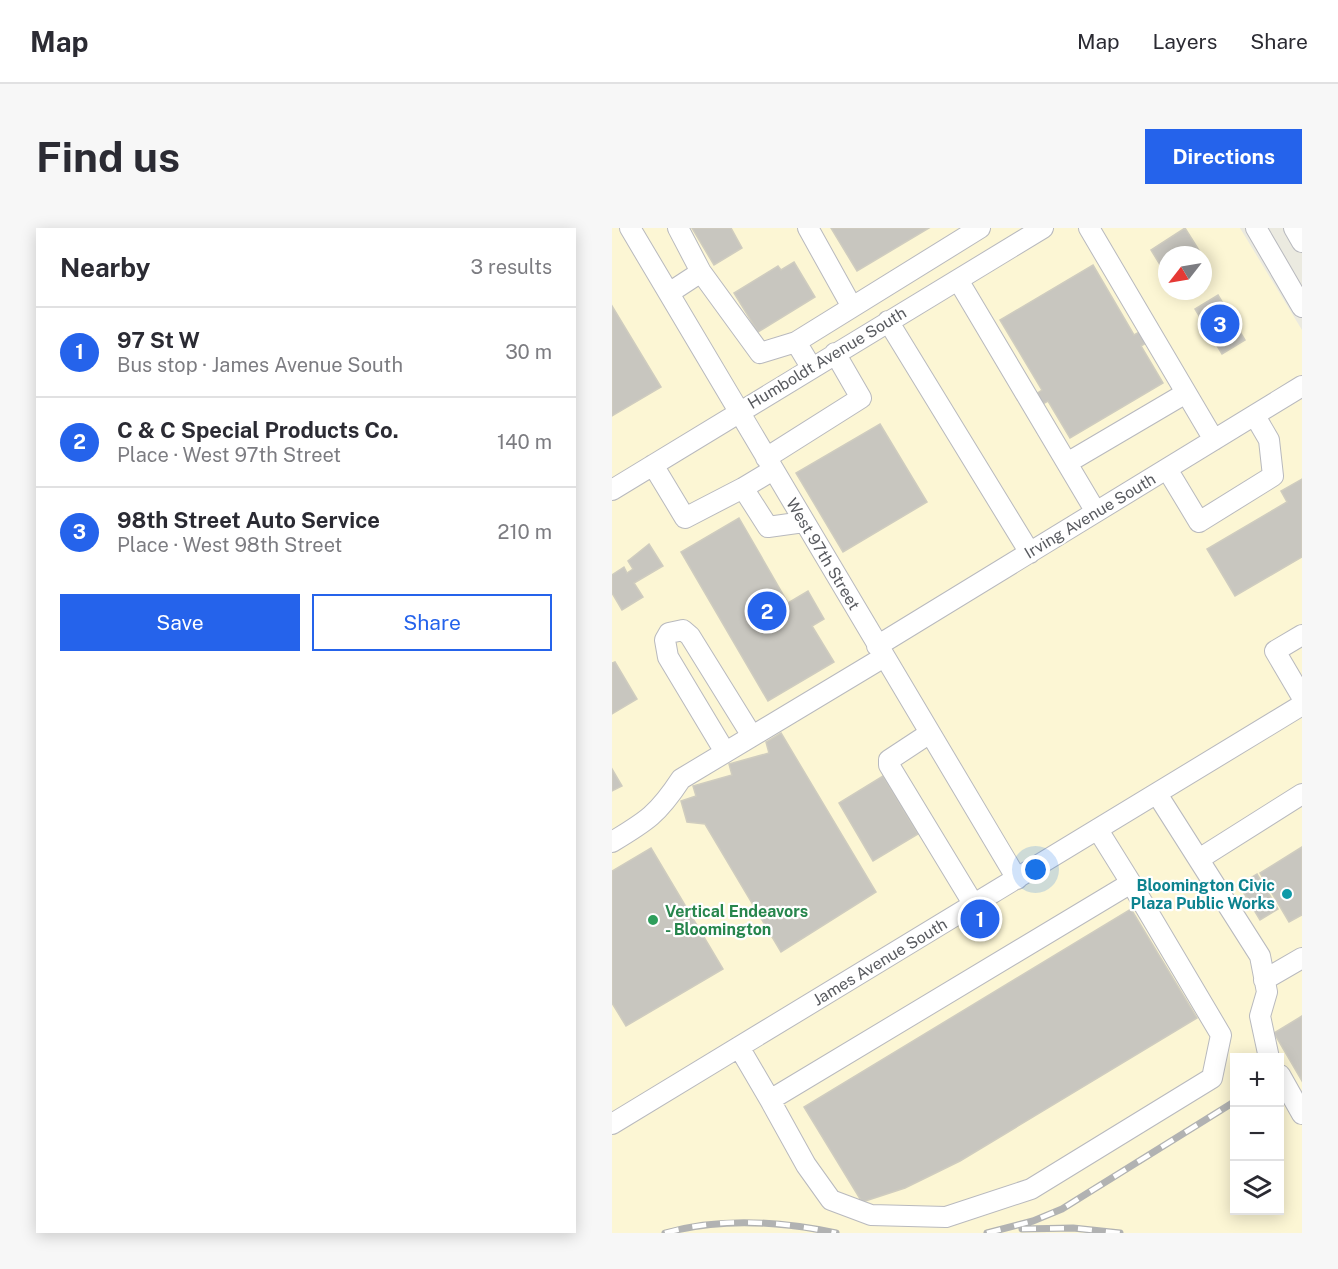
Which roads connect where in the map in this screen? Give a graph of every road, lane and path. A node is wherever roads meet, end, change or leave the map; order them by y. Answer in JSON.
{"nodes":[{"id":1,"x":630,"y":228,"type":"edge"},
{"id":2,"x":678,"y":228,"type":"edge"},
{"id":3,"x":808,"y":228,"type":"edge"},
{"id":4,"x":980,"y":228,"type":"edge"},
{"id":5,"x":1043,"y":228,"type":"edge"},
{"id":6,"x":1089,"y":228,"type":"edge"},
{"id":7,"x":1256,"y":228,"type":"edge"},
{"id":8,"x":1294,"y":228,"type":"edge"},
{"id":9,"x":1013,"y":235,"type":"edge"},
{"id":10,"x":963,"y":239,"type":"junction"},
{"id":11,"x":1302,"y":242,"type":"edge"},
{"id":12,"x":981,"y":265,"type":"junction"},
{"id":13,"x":918,"y":266,"type":"junction"},
{"id":14,"x":701,"y":272,"type":"junction"},
{"id":15,"x":958,"y":279,"type":"junction"},
{"id":16,"x":883,"y":288,"type":"junction"},
{"id":17,"x":669,"y":293,"type":"junction"},
{"id":18,"x":936,"y":293,"type":"junction"},
{"id":19,"x":1302,"y":307,"type":"edge"},
{"id":20,"x":852,"y":308,"type":"junction"},
{"id":21,"x":894,"y":318,"type":"junction"},
{"id":22,"x":796,"y":342,"type":"junction"},
{"id":23,"x":835,"y":353,"type":"junction"},
{"id":24,"x":812,"y":367,"type":"junction"},
{"id":25,"x":1302,"y":387,"type":"edge"},
{"id":26,"x":1186,"y":393,"type":"junction"},
{"id":27,"x":739,"y":411,"type":"junction"},
{"id":28,"x":1255,"y":416,"type":"junction"},
{"id":29,"x":1214,"y":441,"type":"junction"},
{"id":30,"x":1067,"y":463,"type":"junction"},
{"id":31,"x":770,"y":464,"type":"junction"},
{"id":32,"x":653,"y":465,"type":"junction"},
{"id":33,"x":1167,"y":470,"type":"junction"},
{"id":34,"x":743,"y":488,"type":"junction"},
{"id":35,"x":612,"y":490,"type":"edge"},
{"id":36,"x":1096,"y":512,"type":"junction"},
{"id":37,"x":804,"y":522,"type":"junction"},
{"id":38,"x":1030,"y":553,"type":"junction"},
{"id":39,"x":1302,"y":635,"type":"edge"},
{"id":40,"x":881,"y":652,"type":"junction"},
{"id":41,"x":1302,"y":697,"type":"edge"},
{"id":42,"x":1302,"y":705,"type":"edge"},
{"id":43,"x":930,"y":733,"type":"junction"},
{"id":44,"x":752,"y":736,"type":"junction"},
{"id":45,"x":725,"y":752,"type":"junction"},
{"id":46,"x":1156,"y":794,"type":"junction"},
{"id":47,"x":1302,"y":794,"type":"edge"},
{"id":48,"x":1098,"y":830,"type":"junction"},
{"id":49,"x":612,"y":842,"type":"edge"},
{"id":50,"x":1199,"y":859,"type":"junction"},
{"id":51,"x":1017,"y":879,"type":"junction"},
{"id":52,"x":1131,"y":883,"type":"junction"},
{"id":53,"x":974,"y":904,"type":"junction"},
{"id":54,"x":1302,"y":958,"type":"edge"},
{"id":55,"x":1264,"y":980,"type":"junction"},
{"id":56,"x":739,"y":1047,"type":"junction"},
{"id":57,"x":1268,"y":1053,"type":"edge"},
{"id":58,"x":1284,"y":1082,"type":"edge"},
{"id":59,"x":770,"y":1100,"type":"junction"},
{"id":60,"x":1302,"y":1114,"type":"edge"},
{"id":61,"x":612,"y":1124,"type":"edge"}],
"edges":[{"from":1,"to":17,"type":"street","name":"West 97th Street"},
{"from":2,"to":14,"type":"street"},
{"from":3,"to":20,"type":"street"},
{"from":4,"to":10,"type":"street"},
{"from":5,"to":9,"type":"street","name":"Humboldt Avenue South"},
{"from":6,"to":26,"type":"street"},
{"from":7,"to":19,"type":"street"},
{"from":8,"to":11,"type":"street"},
{"from":9,"to":12,"type":"street","name":"Humboldt Avenue South"},
{"from":10,"to":12,"type":"street"},
{"from":10,"to":13,"type":"street"},
{"from":12,"to":15,"type":"street","name":"Humboldt Avenue South"},
{"from":13,"to":16,"type":"street"},
{"from":13,"to":18,"type":"street"},
{"from":14,"to":17,"type":"street"},
{"from":14,"to":22,"type":"street"},
{"from":15,"to":18,"type":"street","name":"Humboldt Avenue South"},
{"from":15,"to":30,"type":"street"},
{"from":16,"to":20,"type":"street"},
{"from":16,"to":21,"type":"street"},
{"from":17,"to":27,"type":"street","name":"West 97th Street"},
{"from":18,"to":21,"type":"street","name":"Humboldt Avenue South"},
{"from":20,"to":22,"type":"street"},
{"from":21,"to":23,"type":"street","name":"Humboldt Avenue South"},
{"from":21,"to":38,"type":"street"},
{"from":22,"to":24,"type":"street"},
{"from":23,"to":24,"type":"street","name":"Humboldt Avenue South"},
{"from":23,"to":31,"type":"street"},
{"from":24,"to":27,"type":"street","name":"Humboldt Avenue South"},
{"from":25,"to":28,"type":"street","name":"Irving Avenue South"},
{"from":26,"to":29,"type":"street"},
{"from":26,"to":30,"type":"street"},
{"from":27,"to":31,"type":"street","name":"West 97th Street"},
{"from":27,"to":32,"type":"street","name":"Humboldt Avenue South"},
{"from":28,"to":29,"type":"street","name":"Irving Avenue South"},
{"from":28,"to":33,"type":"street"},
{"from":29,"to":33,"type":"street","name":"Irving Avenue South"},
{"from":30,"to":36,"type":"street"},
{"from":31,"to":34,"type":"street"},
{"from":31,"to":37,"type":"street","name":"West 97th Street"},
{"from":32,"to":34,"type":"street"},
{"from":32,"to":35,"type":"street","name":"Humboldt Avenue South"},
{"from":33,"to":36,"type":"street","name":"Irving Avenue South"},
{"from":34,"to":37,"type":"street"},
{"from":36,"to":38,"type":"street","name":"Irving Avenue South"},
{"from":37,"to":40,"type":"street","name":"West 97th Street"},
{"from":38,"to":40,"type":"street","name":"Irving Avenue South"},
{"from":39,"to":41,"type":"street"},
{"from":40,"to":43,"type":"street","name":"West 97th Street"},
{"from":40,"to":44,"type":"street","name":"Irving Avenue South"},
{"from":42,"to":46,"type":"street","name":"James Avenue South"},
{"from":43,"to":51,"type":"street","name":"West 97th Street"},
{"from":43,"to":53,"type":"street"},
{"from":44,"to":45,"type":"street","name":"Irving Avenue South"},
{"from":44,"to":45,"type":"street"},
{"from":45,"to":49,"type":"street","name":"Irving Avenue South"},
{"from":46,"to":48,"type":"street","name":"James Avenue South"},
{"from":46,"to":50,"type":"street"},
{"from":47,"to":50,"type":"street"},
{"from":48,"to":51,"type":"street","name":"James Avenue South"},
{"from":48,"to":52,"type":"street"},
{"from":50,"to":55,"type":"street"},
{"from":51,"to":53,"type":"street","name":"James Avenue South"},
{"from":52,"to":59,"type":"street"},
{"from":52,"to":59,"type":"street"},
{"from":53,"to":56,"type":"street","name":"James Avenue South"},
{"from":54,"to":55,"type":"street"},
{"from":55,"to":57,"type":"street"},
{"from":56,"to":59,"type":"street"},
{"from":56,"to":61,"type":"street","name":"James Avenue South"},
{"from":58,"to":60,"type":"street"}]}
